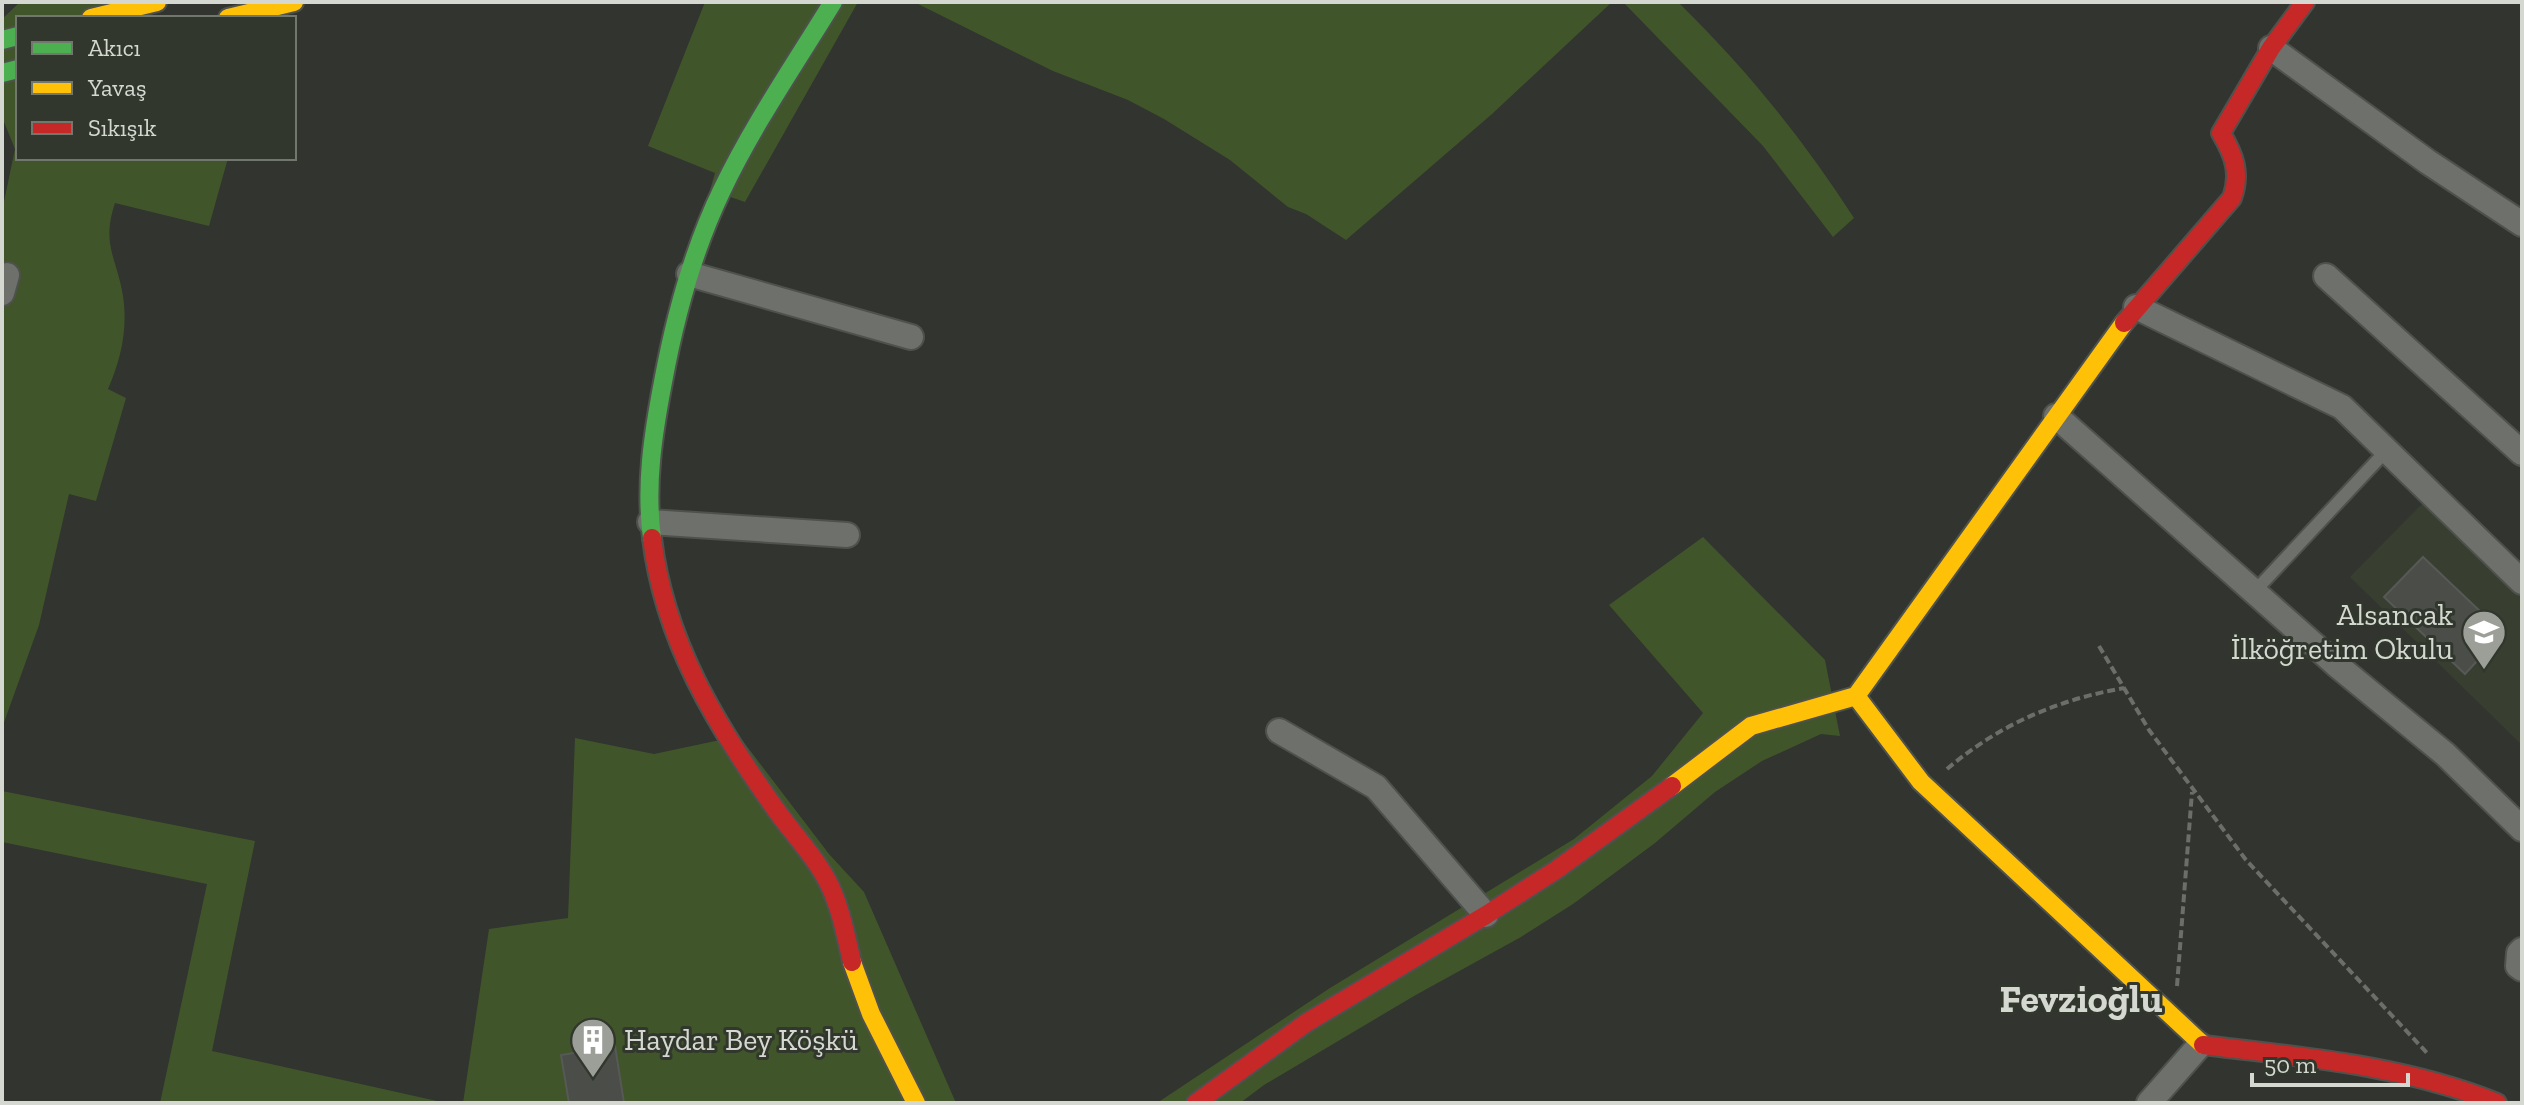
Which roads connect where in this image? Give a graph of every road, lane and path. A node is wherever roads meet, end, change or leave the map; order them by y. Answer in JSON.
{"nodes":[{"id":1,"x":157,"y":2,"type":"edge"},
{"id":2,"x":294,"y":2,"type":"edge"},
{"id":3,"x":833,"y":2,"type":"edge"},
{"id":4,"x":2305,"y":2,"type":"edge"},
{"id":5,"x":99,"y":16,"type":"edge"},
{"id":6,"x":236,"y":16,"type":"edge"},
{"id":7,"x":2271,"y":48,"type":"junction"},
{"id":8,"x":2522,"y":224,"type":"edge"},
{"id":9,"x":689,"y":274,"type":"junction"},
{"id":10,"x":2326,"y":276,"type":"dead end"},
{"id":11,"x":2136,"y":307,"type":"junction"},
{"id":12,"x":911,"y":337,"type":"dead end"},
{"id":13,"x":2056,"y":416,"type":"junction"},
{"id":14,"x":2386,"y":451,"type":"junction"},
{"id":15,"x":2522,"y":453,"type":"edge"},
{"id":16,"x":650,"y":522,"type":"junction"},
{"id":17,"x":847,"y":535,"type":"dead end"},
{"id":18,"x":2522,"y":582,"type":"edge"},
{"id":19,"x":2255,"y":591,"type":"junction"},
{"id":20,"x":2099,"y":646,"type":"dead end"},
{"id":21,"x":2124,"y":688,"type":"junction"},
{"id":22,"x":1856,"y":696,"type":"junction"},
{"id":23,"x":1279,"y":731,"type":"dead end"},
{"id":24,"x":1928,"y":789,"type":"junction"},
{"id":25,"x":2192,"y":789,"type":"junction"},
{"id":26,"x":2522,"y":829,"type":"edge"},
{"id":27,"x":1486,"y":915,"type":"junction"},
{"id":28,"x":2522,"y":950,"type":"edge"},
{"id":29,"x":2522,"y":969,"type":"edge"},
{"id":30,"x":2175,"y":1021,"type":"junction"},
{"id":31,"x":2200,"y":1045,"type":"junction"},
{"id":32,"x":2430,"y":1055,"type":"dead end"},
{"id":33,"x":916,"y":1103,"type":"edge"},
{"id":34,"x":1196,"y":1103,"type":"edge"},
{"id":35,"x":2149,"y":1103,"type":"edge"},
{"id":36,"x":2497,"y":1103,"type":"edge"}],
"edges":[{"from":1,"to":5,"type":"street"},
{"from":2,"to":6,"type":"street"},
{"from":3,"to":9,"type":"street"},
{"from":4,"to":7,"type":"street"},
{"from":7,"to":8,"type":"street"},
{"from":7,"to":11,"type":"street"},
{"from":9,"to":12,"type":"street"},
{"from":9,"to":16,"type":"street"},
{"from":10,"to":15,"type":"street"},
{"from":11,"to":13,"type":"street"},
{"from":11,"to":14,"type":"street"},
{"from":13,"to":19,"type":"street"},
{"from":13,"to":22,"type":"street"},
{"from":14,"to":18,"type":"street"},
{"from":14,"to":19,"type":"lane"},
{"from":16,"to":17,"type":"street"},
{"from":16,"to":33,"type":"street"},
{"from":19,"to":26,"type":"street"},
{"from":20,"to":21,"type":"path"},
{"from":21,"to":24,"type":"path"},
{"from":21,"to":25,"type":"path"},
{"from":22,"to":24,"type":"street"},
{"from":22,"to":27,"type":"street"},
{"from":23,"to":27,"type":"street"},
{"from":24,"to":30,"type":"street"},
{"from":25,"to":30,"type":"path"},
{"from":25,"to":32,"type":"path"},
{"from":27,"to":34,"type":"street"},
{"from":28,"to":29,"type":"street"},
{"from":30,"to":31,"type":"street"},
{"from":31,"to":35,"type":"street"},
{"from":31,"to":36,"type":"street"}]}
